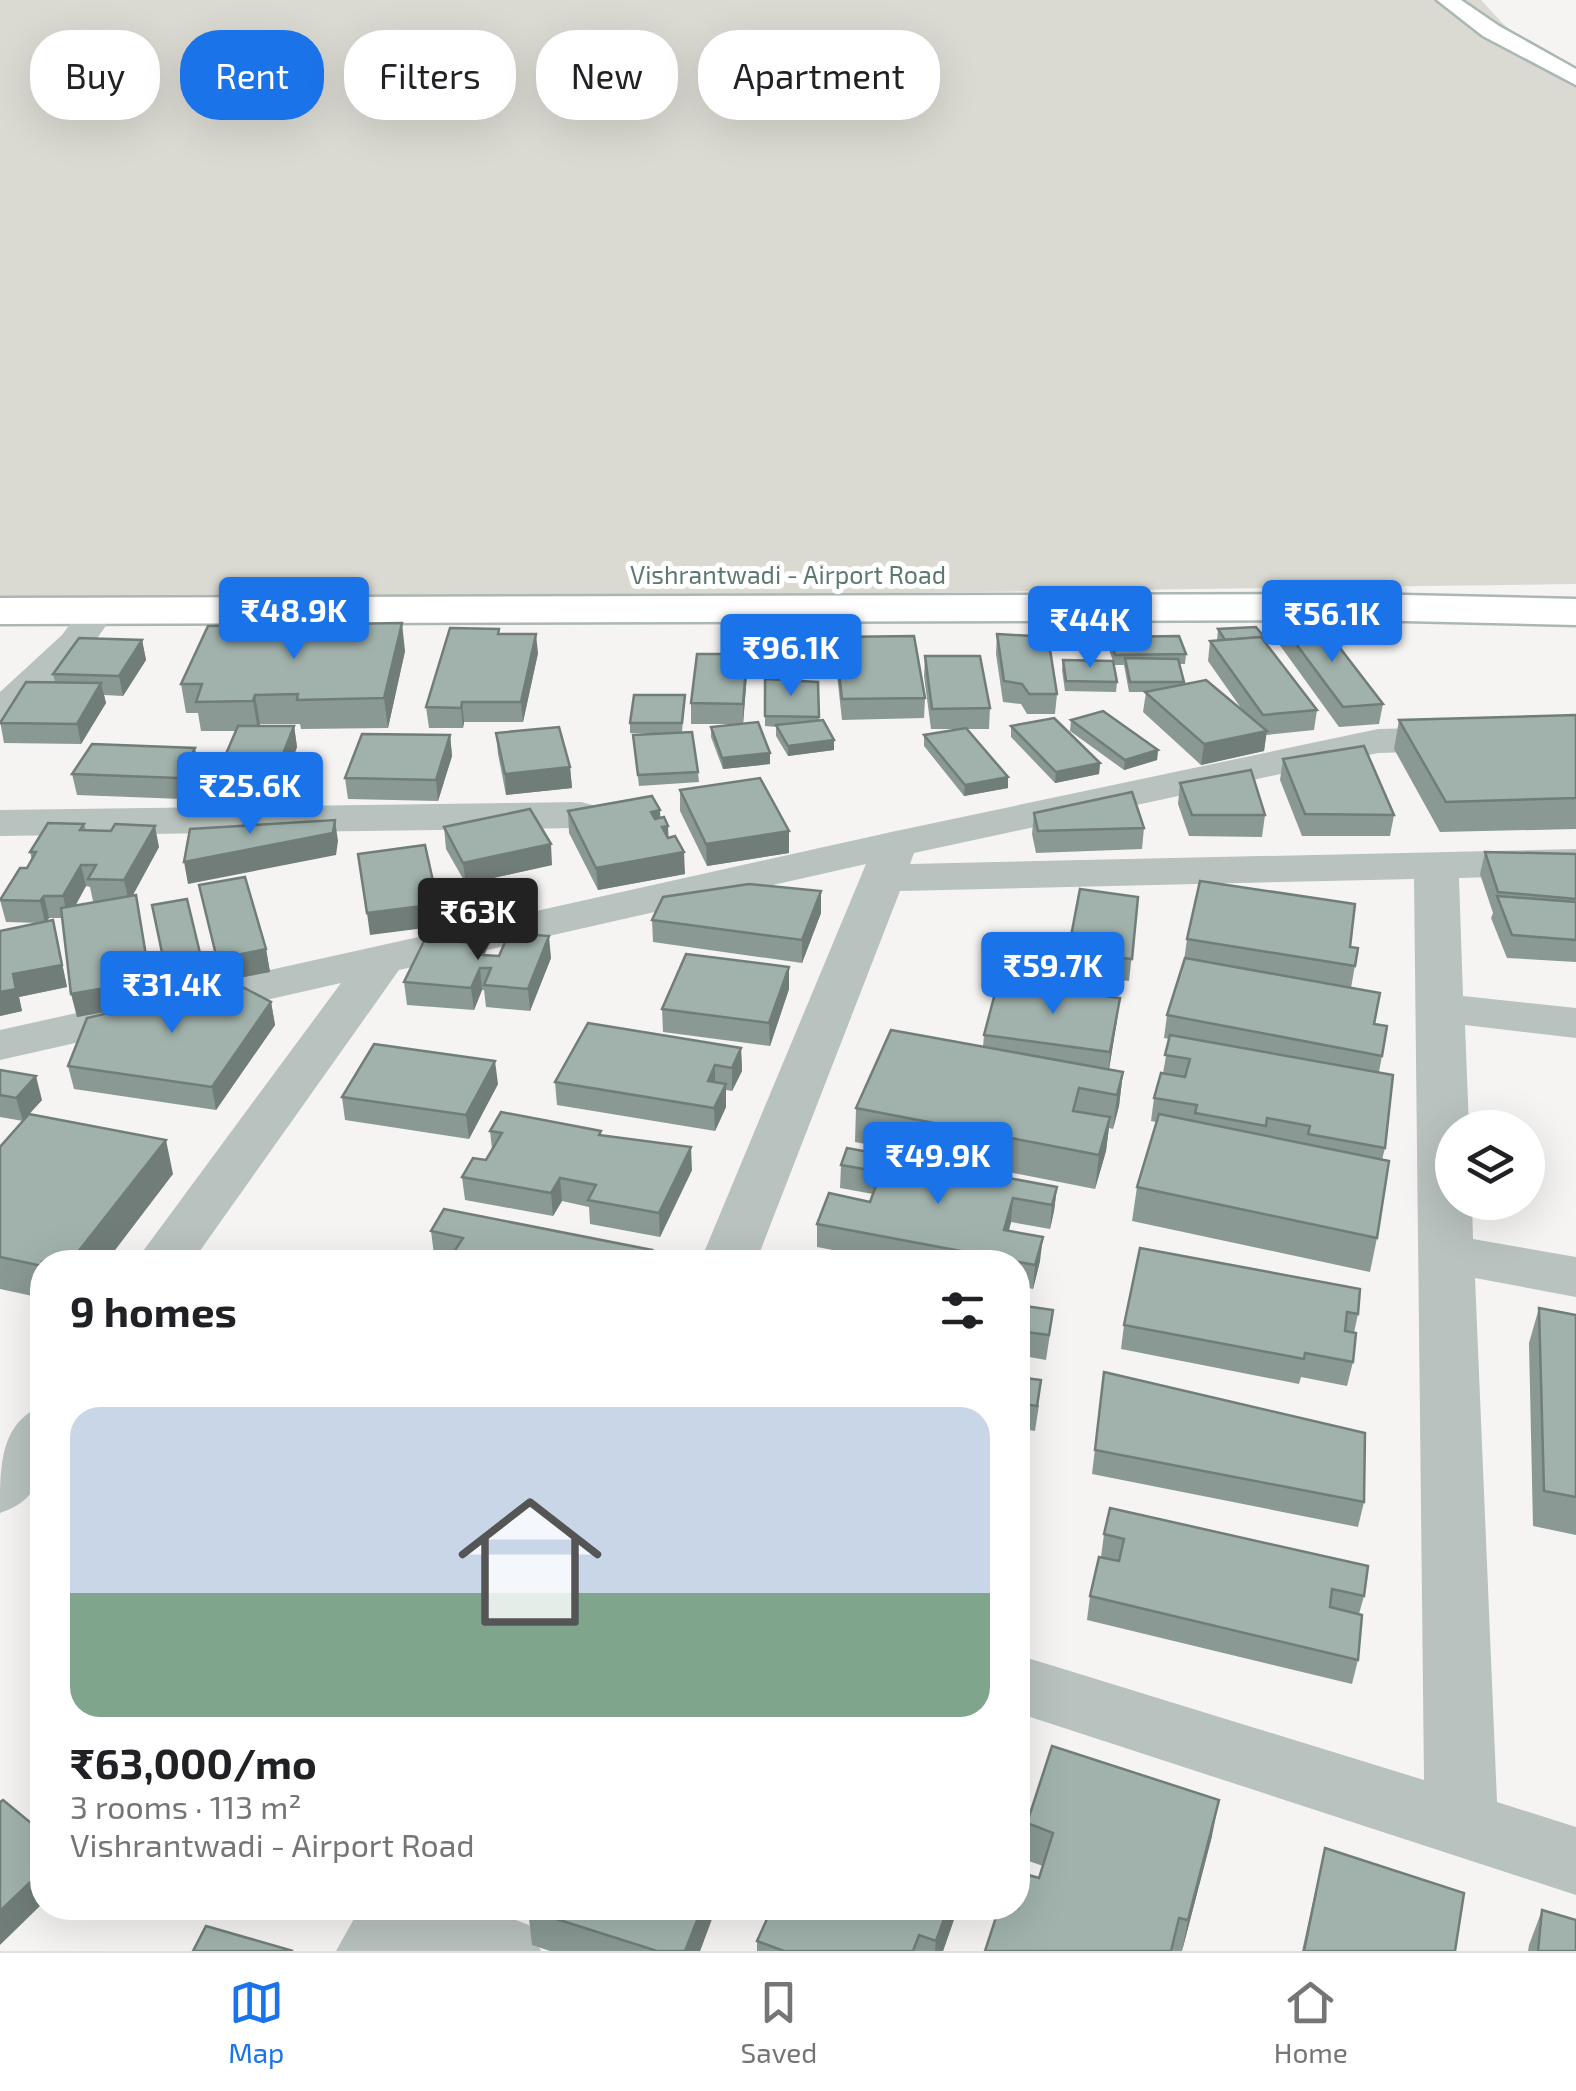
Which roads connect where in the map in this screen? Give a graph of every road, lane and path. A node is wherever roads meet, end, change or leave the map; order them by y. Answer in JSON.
{"nodes":[{"id":1,"x":1447,"y":0,"type":"edge"},
{"id":2,"x":1473,"y":0,"type":"edge"},
{"id":3,"x":1576,"y":60,"type":"edge"},
{"id":4,"x":1576,"y":78,"type":"edge"},
{"id":5,"x":0,"y":576,"type":"edge"},
{"id":6,"x":1576,"y":578,"type":"edge"},
{"id":7,"x":0,"y":611,"type":"edge"},
{"id":8,"x":1576,"y":612,"type":"edge"},
{"id":9,"x":97,"y":613,"type":"junction"},
{"id":10,"x":0,"y":713,"type":"edge"},
{"id":11,"x":1576,"y":736,"type":"edge"},
{"id":12,"x":580,"y":815,"type":"edge"},
{"id":13,"x":0,"y":823,"type":"edge"},
{"id":14,"x":891,"y":861,"type":"junction"},
{"id":15,"x":1576,"y":862,"type":"edge"},
{"id":16,"x":1436,"y":865,"type":"junction"},
{"id":17,"x":383,"y":959,"type":"junction"},
{"id":18,"x":1440,"y":1008,"type":"junction"},
{"id":19,"x":1576,"y":1024,"type":"edge"},
{"id":20,"x":0,"y":1045,"type":"edge"},
{"id":21,"x":172,"y":1250,"type":"edge"},
{"id":22,"x":733,"y":1250,"type":"edge"},
{"id":23,"x":1447,"y":1254,"type":"junction"},
{"id":24,"x":1576,"y":1277,"type":"edge"},
{"id":25,"x":30,"y":1446,"type":"edge"},
{"id":26,"x":0,"y":1488,"type":"edge"},
{"id":27,"x":1030,"y":1688,"type":"edge"},
{"id":28,"x":1462,"y":1825,"type":"junction"},
{"id":29,"x":1576,"y":1861,"type":"edge"},
{"id":30,"x":393,"y":1923,"type":"edge"},
{"id":31,"x":502,"y":1951,"type":"edge"}],
"edges":[{"from":1,"to":4,"type":"main road"},
{"from":2,"to":3,"type":"main road"},
{"from":5,"to":6,"type":"main road","name":"Vishrantwadi - Airport Road"},
{"from":7,"to":9,"type":"main road","name":"Vishrantwadi - Airport Road"},
{"from":8,"to":9,"type":"main road","name":"Vishrantwadi - Airport Road"},
{"from":9,"to":10,"type":"street"},
{"from":11,"to":14,"type":"street"},
{"from":12,"to":13,"type":"street"},
{"from":14,"to":16,"type":"street"},
{"from":14,"to":17,"type":"street"},
{"from":14,"to":22,"type":"street"},
{"from":15,"to":16,"type":"street"},
{"from":16,"to":18,"type":"street"},
{"from":17,"to":20,"type":"street"},
{"from":17,"to":21,"type":"street"},
{"from":18,"to":19,"type":"street"},
{"from":18,"to":23,"type":"street"},
{"from":23,"to":24,"type":"street"},
{"from":23,"to":28,"type":"street"},
{"from":25,"to":26,"type":"street"},
{"from":27,"to":28,"type":"street"},
{"from":28,"to":29,"type":"street"},
{"from":30,"to":31,"type":"street"}]}
